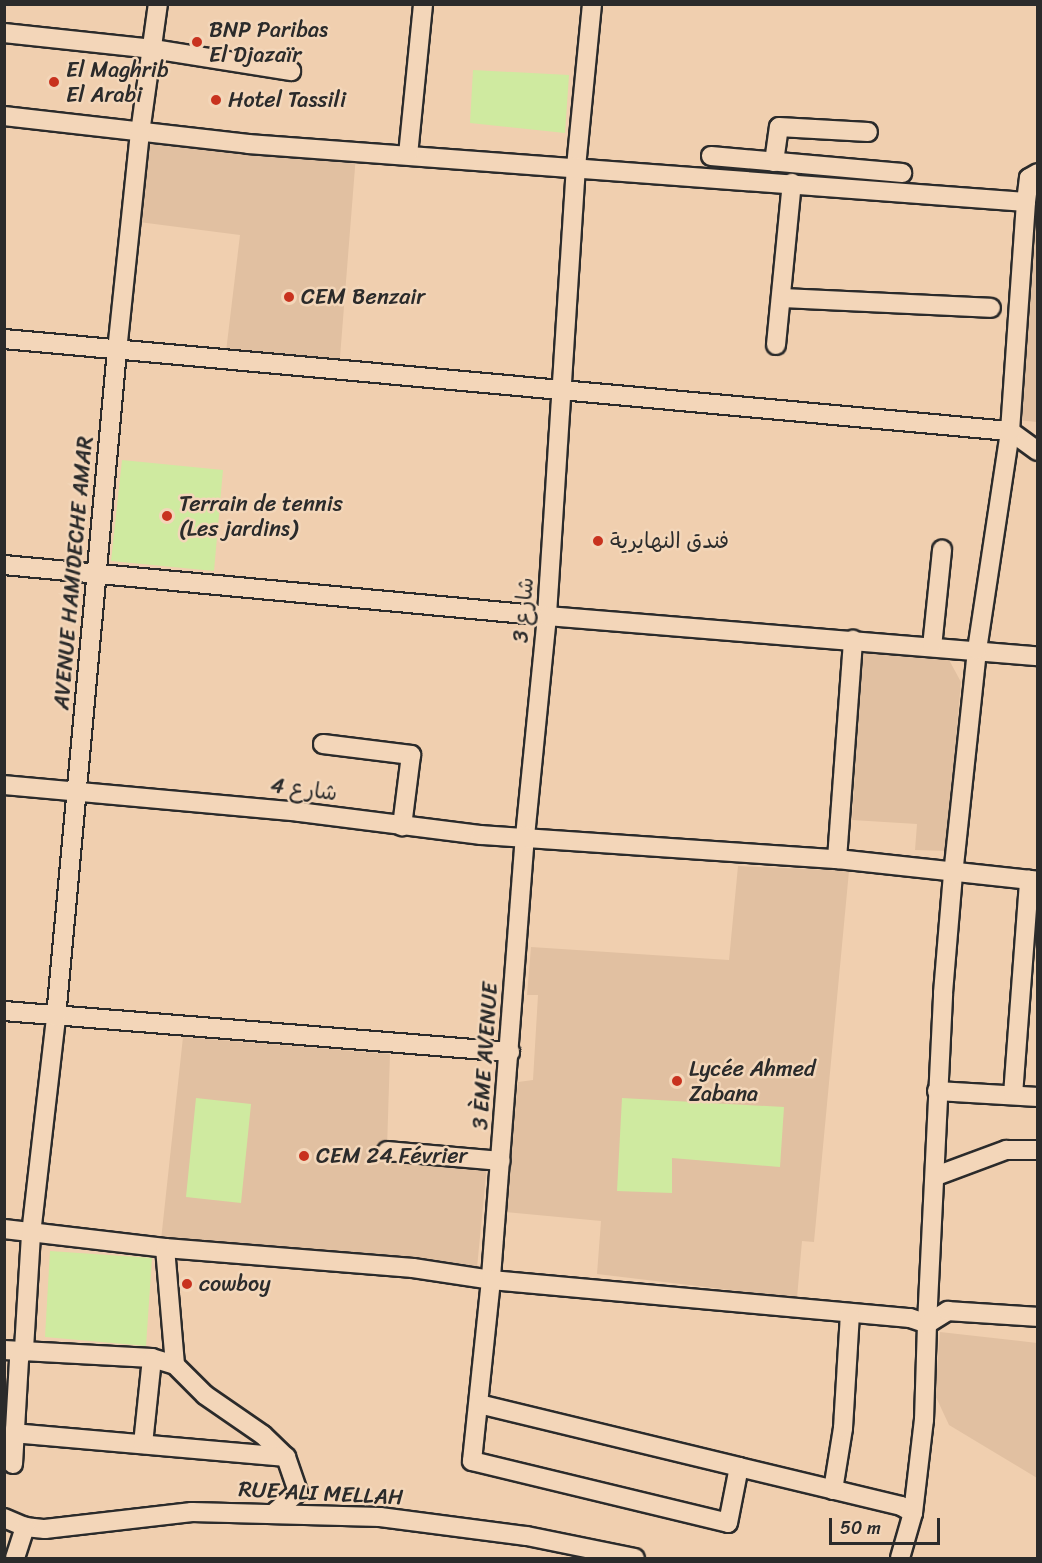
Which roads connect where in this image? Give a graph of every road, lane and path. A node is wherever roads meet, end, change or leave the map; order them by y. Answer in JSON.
{"nodes":[{"id":1,"x":158,"y":4,"type":"edge"},
{"id":2,"x":423,"y":4,"type":"edge"},
{"id":3,"x":591,"y":4,"type":"edge"},
{"id":4,"x":4,"y":33,"type":"edge"},
{"id":5,"x":153,"y":49,"type":"junction"},
{"id":6,"x":291,"y":71,"type":"dead end"},
{"id":7,"x":4,"y":116,"type":"edge"},
{"id":8,"x":140,"y":132,"type":"junction"},
{"id":9,"x":868,"y":132,"type":"dead end"},
{"id":10,"x":408,"y":155,"type":"junction"},
{"id":11,"x":711,"y":156,"type":"dead end"},
{"id":12,"x":774,"y":162,"type":"junction"},
{"id":13,"x":807,"y":165,"type":"junction"},
{"id":14,"x":576,"y":166,"type":"junction"},
{"id":15,"x":902,"y":173,"type":"dead end"},
{"id":16,"x":1038,"y":173,"type":"edge"},
{"id":17,"x":798,"y":184,"type":"junction"},
{"id":18,"x":1026,"y":202,"type":"junction"},
{"id":19,"x":781,"y":298,"type":"junction"},
{"id":20,"x":991,"y":308,"type":"dead end"},
{"id":21,"x":5,"y":342,"type":"edge"},
{"id":22,"x":776,"y":345,"type":"dead end"},
{"id":23,"x":117,"y":351,"type":"junction"},
{"id":24,"x":562,"y":389,"type":"junction"},
{"id":25,"x":1010,"y":431,"type":"junction"},
{"id":26,"x":1038,"y":451,"type":"edge"},
{"id":27,"x":942,"y":550,"type":"dead end"},
{"id":28,"x":4,"y":564,"type":"edge"},
{"id":29,"x":97,"y":573,"type":"junction"},
{"id":30,"x":547,"y":616,"type":"junction"},
{"id":31,"x":853,"y":640,"type":"junction"},
{"id":32,"x":932,"y":647,"type":"junction"},
{"id":33,"x":976,"y":650,"type":"junction"},
{"id":34,"x":1038,"y":656,"type":"edge"},
{"id":35,"x":323,"y":744,"type":"dead end"},
{"id":36,"x":4,"y":785,"type":"edge"},
{"id":37,"x":78,"y":791,"type":"junction"},
{"id":38,"x":402,"y":826,"type":"junction"},
{"id":39,"x":525,"y":835,"type":"junction"},
{"id":40,"x":837,"y":859,"type":"junction"},
{"id":41,"x":954,"y":875,"type":"junction"},
{"id":42,"x":1034,"y":881,"type":"edge"},
{"id":43,"x":4,"y":1011,"type":"edge"},
{"id":44,"x":56,"y":1017,"type":"junction"},
{"id":45,"x":510,"y":1052,"type":"junction"},
{"id":46,"x":937,"y":1091,"type":"junction"},
{"id":47,"x":1013,"y":1095,"type":"junction"},
{"id":48,"x":1038,"y":1097,"type":"edge"},
{"id":49,"x":1038,"y":1150,"type":"edge"},
{"id":50,"x":387,"y":1151,"type":"dead end"},
{"id":51,"x":501,"y":1161,"type":"junction"},
{"id":52,"x":936,"y":1176,"type":"junction"},
{"id":53,"x":4,"y":1229,"type":"edge"},
{"id":54,"x":31,"y":1234,"type":"junction"},
{"id":55,"x":165,"y":1248,"type":"junction"},
{"id":56,"x":491,"y":1280,"type":"junction"},
{"id":57,"x":850,"y":1315,"type":"junction"},
{"id":58,"x":1038,"y":1317,"type":"edge"},
{"id":59,"x":927,"y":1324,"type":"junction"},
{"id":60,"x":24,"y":1349,"type":"junction"},
{"id":61,"x":4,"y":1350,"type":"edge"},
{"id":62,"x":152,"y":1358,"type":"junction"},
{"id":63,"x":175,"y":1365,"type":"junction"},
{"id":64,"x":479,"y":1404,"type":"junction"},
{"id":65,"x":13,"y":1433,"type":"junction"},
{"id":66,"x":142,"y":1444,"type":"junction"},
{"id":67,"x":286,"y":1457,"type":"junction"},
{"id":68,"x":13,"y":1464,"type":"dead end"},
{"id":69,"x":739,"y":1467,"type":"junction"},
{"id":70,"x":833,"y":1490,"type":"junction"},
{"id":71,"x":912,"y":1513,"type":"junction"},
{"id":72,"x":274,"y":1514,"type":"junction"},
{"id":73,"x":4,"y":1518,"type":"edge"},
{"id":74,"x":25,"y":1527,"type":"junction"},
{"id":75,"x":15,"y":1558,"type":"edge"},
{"id":76,"x":635,"y":1558,"type":"edge"},
{"id":77,"x":900,"y":1558,"type":"edge"}],
"edges":[{"from":1,"to":5,"type":"street","name":"AVENUE HAMIDECHE AMAR"},
{"from":2,"to":10,"type":"street"},
{"from":3,"to":14,"type":"street","name":"شارع 3"},
{"from":4,"to":5,"type":"street"},
{"from":5,"to":6,"type":"street"},
{"from":5,"to":8,"type":"street","name":"AVENUE HAMIDECHE AMAR"},
{"from":7,"to":8,"type":"street"},
{"from":8,"to":10,"type":"street"},
{"from":8,"to":23,"type":"street","name":"AVENUE HAMIDECHE AMAR"},
{"from":9,"to":12,"type":"street"},
{"from":10,"to":14,"type":"street"},
{"from":11,"to":12,"type":"street"},
{"from":12,"to":13,"type":"street"},
{"from":13,"to":15,"type":"street"},
{"from":13,"to":17,"type":"street"},
{"from":14,"to":17,"type":"street"},
{"from":14,"to":24,"type":"street","name":"شارع 3"},
{"from":16,"to":18,"type":"street"},
{"from":17,"to":18,"type":"street"},
{"from":17,"to":19,"type":"street"},
{"from":18,"to":25,"type":"street"},
{"from":19,"to":20,"type":"street"},
{"from":19,"to":22,"type":"street"},
{"from":21,"to":23,"type":"street"},
{"from":23,"to":24,"type":"street"},
{"from":23,"to":29,"type":"street","name":"AVENUE HAMIDECHE AMAR"},
{"from":24,"to":25,"type":"street"},
{"from":24,"to":30,"type":"street","name":"شارع 3"},
{"from":25,"to":26,"type":"street"},
{"from":25,"to":33,"type":"street"},
{"from":27,"to":32,"type":"street"},
{"from":28,"to":29,"type":"street"},
{"from":29,"to":30,"type":"street"},
{"from":29,"to":37,"type":"street","name":"AVENUE HAMIDECHE AMAR"},
{"from":30,"to":31,"type":"street"},
{"from":30,"to":39,"type":"street","name":"شارع 3"},
{"from":31,"to":32,"type":"street"},
{"from":31,"to":40,"type":"street"},
{"from":32,"to":33,"type":"street"},
{"from":33,"to":34,"type":"street"},
{"from":33,"to":41,"type":"street"},
{"from":35,"to":38,"type":"street"},
{"from":36,"to":37,"type":"street","name":"شارع 4"},
{"from":37,"to":38,"type":"street","name":"شارع 4"},
{"from":37,"to":44,"type":"street","name":"AVENUE HAMIDECHE AMAR"},
{"from":38,"to":39,"type":"street","name":"شارع 4"},
{"from":39,"to":40,"type":"street","name":"شارع 4"},
{"from":39,"to":45,"type":"street","name":"3 ÈME AVENUE"},
{"from":40,"to":41,"type":"street","name":"شارع 4"},
{"from":41,"to":42,"type":"street","name":"شارع 4"},
{"from":41,"to":46,"type":"street"},
{"from":42,"to":47,"type":"street"},
{"from":43,"to":44,"type":"street"},
{"from":44,"to":45,"type":"street"},
{"from":44,"to":54,"type":"street","name":"AVENUE HAMIDECHE AMAR"},
{"from":45,"to":51,"type":"street","name":"3 ÈME AVENUE"},
{"from":46,"to":47,"type":"street"},
{"from":46,"to":52,"type":"street"},
{"from":47,"to":48,"type":"street"},
{"from":49,"to":52,"type":"street"},
{"from":50,"to":51,"type":"street"},
{"from":51,"to":56,"type":"street","name":"3 ÈME AVENUE"},
{"from":52,"to":59,"type":"street"},
{"from":53,"to":54,"type":"street"},
{"from":54,"to":55,"type":"street"},
{"from":54,"to":60,"type":"street","name":"AVENUE HAMIDECHE AMAR"},
{"from":55,"to":56,"type":"street"},
{"from":55,"to":63,"type":"street"},
{"from":56,"to":57,"type":"street"},
{"from":56,"to":64,"type":"street","name":"3 ÈME AVENUE"},
{"from":57,"to":59,"type":"street"},
{"from":57,"to":70,"type":"street"},
{"from":58,"to":59,"type":"street"},
{"from":59,"to":71,"type":"street"},
{"from":60,"to":61,"type":"street"},
{"from":60,"to":62,"type":"street"},
{"from":60,"to":65,"type":"street","name":"AVENUE HAMIDECHE AMAR"},
{"from":62,"to":63,"type":"street"},
{"from":62,"to":66,"type":"street"},
{"from":63,"to":67,"type":"street"},
{"from":64,"to":69,"type":"street"},
{"from":64,"to":69,"type":"street","name":"3 ÈME AVENUE"},
{"from":65,"to":66,"type":"street"},
{"from":65,"to":68,"type":"street","name":"AVENUE HAMIDECHE AMAR"},
{"from":66,"to":67,"type":"street"},
{"from":67,"to":72,"type":"street"},
{"from":69,"to":70,"type":"street"},
{"from":70,"to":71,"type":"street"},
{"from":71,"to":77,"type":"street"},
{"from":72,"to":74,"type":"street","name":"RUE ALI MELLAH"},
{"from":72,"to":76,"type":"street","name":"RUE ALI MELLAH"},
{"from":73,"to":74,"type":"street","name":"RUE ALI MELLAH"},
{"from":74,"to":75,"type":"street"}]}
